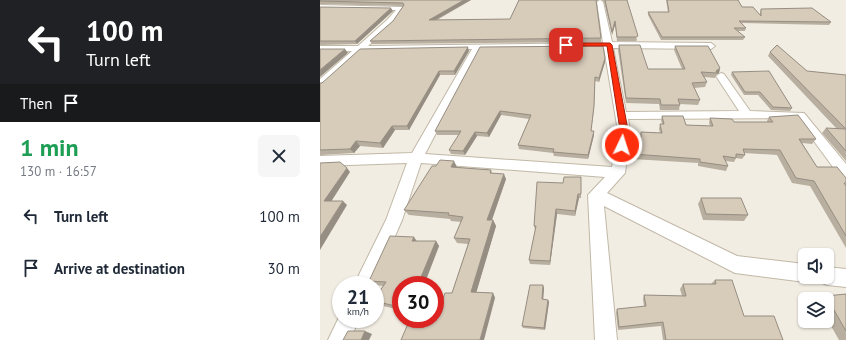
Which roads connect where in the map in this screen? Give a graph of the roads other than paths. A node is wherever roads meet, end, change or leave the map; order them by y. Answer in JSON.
{"nodes":[{"id":1,"x":330,"y":0,"type":"edge"},
{"id":2,"x":600,"y":2,"type":"dead end"},
{"id":3,"x":320,"y":7,"type":"edge"},
{"id":4,"x":610,"y":45,"type":"junction"},
{"id":5,"x":478,"y":46,"type":"junction"},
{"id":6,"x":711,"y":46,"type":"dead end"},
{"id":7,"x":361,"y":47,"type":"junction"},
{"id":8,"x":320,"y":48,"type":"edge"},
{"id":9,"x":721,"y":76,"type":"dead end"},
{"id":10,"x":320,"y":84,"type":"edge"},
{"id":11,"x":747,"y":114,"type":"junction"},
{"id":12,"x":622,"y":116,"type":"junction"},
{"id":13,"x":416,"y":158,"type":"junction"},
{"id":14,"x":320,"y":161,"type":"edge"},
{"id":15,"x":618,"y":173,"type":"junction"},
{"id":16,"x":846,"y":174,"type":"edge"},
{"id":17,"x":596,"y":195,"type":"junction"},
{"id":18,"x":798,"y":272,"type":"edge"},
{"id":19,"x":368,"y":276,"type":"edge"},
{"id":20,"x":834,"y":277,"type":"edge"},
{"id":21,"x":846,"y":278,"type":"edge"},
{"id":22,"x":344,"y":328,"type":"edge"},
{"id":23,"x":339,"y":340,"type":"edge"},
{"id":24,"x":606,"y":340,"type":"edge"}],
"edges":[{"from":1,"to":3,"type":"street"},
{"from":2,"to":4,"type":"street"},
{"from":3,"to":7,"type":"street"},
{"from":4,"to":5,"type":"street"},
{"from":4,"to":6,"type":"street"},
{"from":4,"to":12,"type":"street"},
{"from":5,"to":7,"type":"street"},
{"from":5,"to":13,"type":"street"},
{"from":7,"to":8,"type":"street"},
{"from":7,"to":10,"type":"street"},
{"from":9,"to":11,"type":"street"},
{"from":11,"to":12,"type":"street"},
{"from":11,"to":16,"type":"street"},
{"from":12,"to":15,"type":"street"},
{"from":13,"to":14,"type":"street"},
{"from":13,"to":15,"type":"street"},
{"from":13,"to":19,"type":"street"},
{"from":15,"to":17,"type":"street"},
{"from":17,"to":18,"type":"street"},
{"from":17,"to":24,"type":"street"},
{"from":20,"to":21,"type":"street"},
{"from":22,"to":23,"type":"street"}]}
